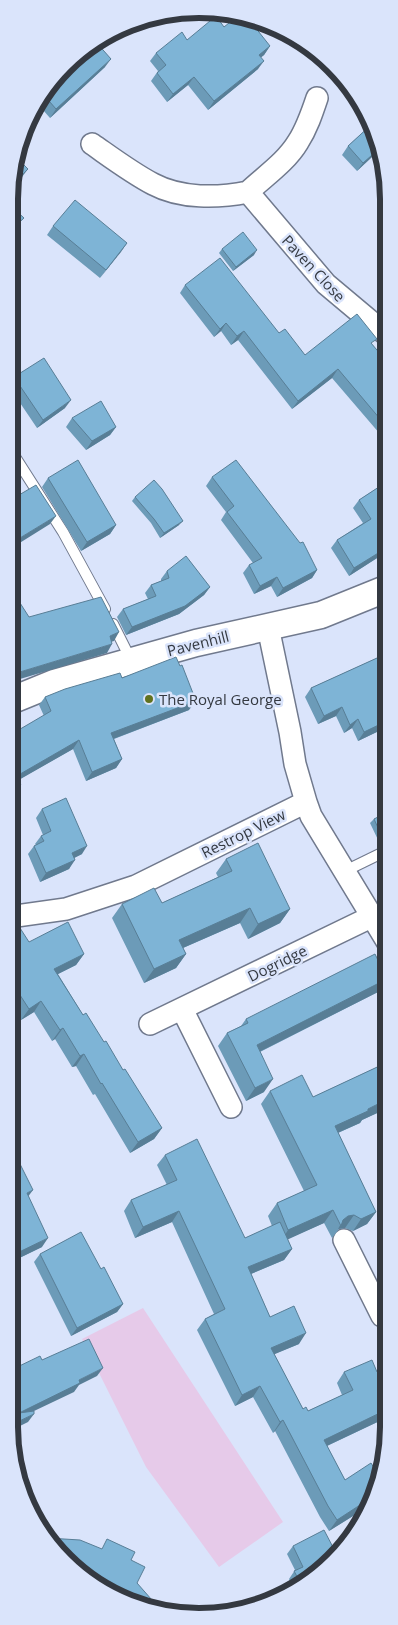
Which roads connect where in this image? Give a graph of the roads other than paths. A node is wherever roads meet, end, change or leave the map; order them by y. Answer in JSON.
{"nodes":[{"id":1,"x":318,"y":98,"type":"dead end"},
{"id":2,"x":92,"y":144,"type":"dead end"},
{"id":3,"x":248,"y":192,"type":"junction"},
{"id":4,"x":380,"y":329,"type":"edge"},
{"id":5,"x":18,"y":462,"type":"edge"},
{"id":6,"x":380,"y":591,"type":"edge"},
{"id":7,"x":268,"y":627,"type":"junction"},
{"id":8,"x":131,"y":661,"type":"junction"},
{"id":9,"x":18,"y":698,"type":"edge"},
{"id":10,"x":306,"y":802,"type":"junction"},
{"id":11,"x":380,"y":854,"type":"edge"},
{"id":12,"x":345,"y":871,"type":"junction"},
{"id":13,"x":18,"y":916,"type":"edge"},
{"id":14,"x":371,"y":917,"type":"junction"},
{"id":15,"x":380,"y":930,"type":"edge"},
{"id":16,"x":182,"y":1009,"type":"junction"},
{"id":17,"x":150,"y":1024,"type":"dead end"},
{"id":18,"x":230,"y":1107,"type":"dead end"},
{"id":19,"x":344,"y":1240,"type":"edge"},
{"id":20,"x":380,"y":1312,"type":"edge"}],
"edges":[{"from":1,"to":3,"type":"street"},
{"from":2,"to":3,"type":"street"},
{"from":3,"to":4,"type":"street","name":"Paven Close"},
{"from":5,"to":8,"type":"lane"},
{"from":6,"to":7,"type":"street","name":"Pavenhill"},
{"from":7,"to":8,"type":"street","name":"Pavenhill"},
{"from":7,"to":10,"type":"street"},
{"from":8,"to":9,"type":"street","name":"Pavenhill"},
{"from":10,"to":12,"type":"street"},
{"from":10,"to":13,"type":"street","name":"Restrop View"},
{"from":11,"to":12,"type":"lane"},
{"from":12,"to":14,"type":"street"},
{"from":14,"to":15,"type":"street"},
{"from":14,"to":16,"type":"street","name":"Dogridge"},
{"from":16,"to":17,"type":"street","name":"Dogridge"},
{"from":16,"to":18,"type":"street"},
{"from":19,"to":20,"type":"street"}]}
